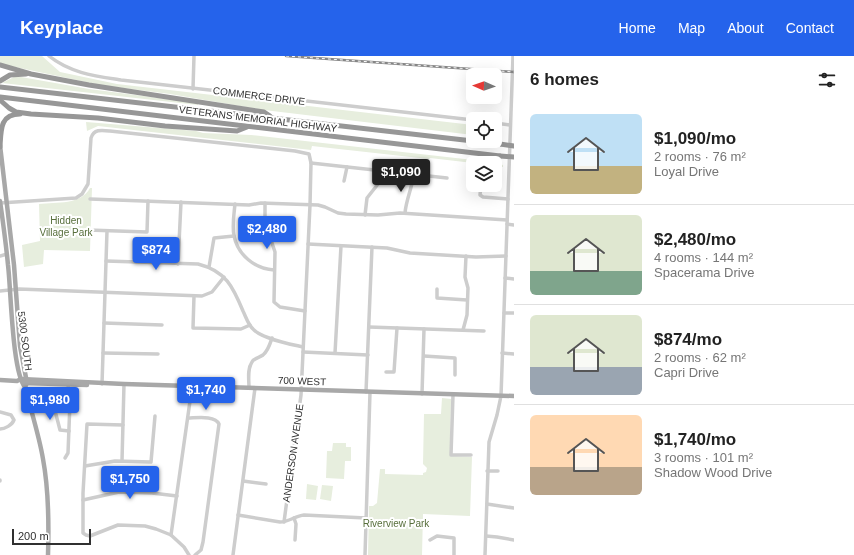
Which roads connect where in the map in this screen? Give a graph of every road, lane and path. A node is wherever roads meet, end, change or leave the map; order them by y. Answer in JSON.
{"nodes":[{"id":1,"x":49,"y":56,"type":"edge"},
{"id":2,"x":194,"y":56,"type":"edge"},
{"id":3,"x":513,"y":56,"type":"edge"},
{"id":4,"x":0,"y":64,"type":"edge"},
{"id":5,"x":31,"y":74,"type":"junction"},
{"id":6,"x":0,"y":81,"type":"edge"},
{"id":7,"x":0,"y":87,"type":"edge"},
{"id":8,"x":193,"y":88,"type":"junction"},
{"id":9,"x":0,"y":97,"type":"edge"},
{"id":10,"x":0,"y":100,"type":"edge"},
{"id":11,"x":513,"y":105,"type":"edge"},
{"id":12,"x":31,"y":114,"type":"junction"},
{"id":13,"x":273,"y":117,"type":"junction"},
{"id":14,"x":466,"y":119,"type":"edge"},
{"id":15,"x":502,"y":124,"type":"edge"},
{"id":16,"x":510,"y":125,"type":"junction"},
{"id":17,"x":249,"y":127,"type":"junction"},
{"id":18,"x":466,"y":140,"type":"edge"},
{"id":19,"x":502,"y":144,"type":"edge"},
{"id":20,"x":0,"y":146,"type":"edge"},
{"id":21,"x":514,"y":146,"type":"edge"},
{"id":22,"x":514,"y":158,"type":"edge"},
{"id":23,"x":311,"y":163,"type":"junction"},
{"id":24,"x":347,"y":167,"type":"junction"},
{"id":25,"x":381,"y":171,"type":"junction"},
{"id":26,"x":414,"y":174,"type":"junction"},
{"id":27,"x":447,"y":178,"type":"dead end"},
{"id":28,"x":344,"y":181,"type":"dead end"},
{"id":29,"x":480,"y":192,"type":"edge"},
{"id":30,"x":90,"y":199,"type":"dead end"},
{"id":31,"x":508,"y":199,"type":"junction"},
{"id":32,"x":148,"y":201,"type":"junction"},
{"id":33,"x":181,"y":202,"type":"junction"},
{"id":34,"x":0,"y":203,"type":"edge"},
{"id":35,"x":7,"y":203,"type":"junction"},
{"id":36,"x":265,"y":203,"type":"junction"},
{"id":37,"x":234,"y":204,"type":"junction"},
{"id":38,"x":310,"y":205,"type":"junction"},
{"id":39,"x":405,"y":213,"type":"junction"},
{"id":40,"x":365,"y":215,"type":"junction"},
{"id":41,"x":507,"y":222,"type":"junction"},
{"id":42,"x":514,"y":225,"type":"edge"},
{"id":43,"x":88,"y":230,"type":"dead end"},
{"id":44,"x":107,"y":231,"type":"junction"},
{"id":45,"x":234,"y":236,"type":"junction"},
{"id":46,"x":308,"y":244,"type":"junction"},
{"id":47,"x":341,"y":246,"type":"junction"},
{"id":48,"x":372,"y":247,"type":"junction"},
{"id":49,"x":7,"y":254,"type":"junction"},
{"id":50,"x":0,"y":256,"type":"edge"},
{"id":51,"x":466,"y":256,"type":"junction"},
{"id":52,"x":506,"y":256,"type":"junction"},
{"id":53,"x":106,"y":261,"type":"junction"},
{"id":54,"x":178,"y":264,"type":"junction"},
{"id":55,"x":209,"y":267,"type":"junction"},
{"id":56,"x":274,"y":270,"type":"junction"},
{"id":57,"x":224,"y":277,"type":"junction"},
{"id":58,"x":505,"y":278,"type":"junction"},
{"id":59,"x":514,"y":279,"type":"edge"},
{"id":60,"x":437,"y":289,"type":"dead end"},
{"id":61,"x":13,"y":290,"type":"junction"},
{"id":62,"x":0,"y":291,"type":"edge"},
{"id":63,"x":105,"y":292,"type":"junction"},
{"id":64,"x":194,"y":296,"type":"junction"},
{"id":65,"x":467,"y":300,"type":"junction"},
{"id":66,"x":305,"y":312,"type":"junction"},
{"id":67,"x":504,"y":313,"type":"junction"},
{"id":68,"x":514,"y":313,"type":"edge"},
{"id":69,"x":104,"y":323,"type":"junction"},
{"id":70,"x":162,"y":325,"type":"dead end"},
{"id":71,"x":250,"y":326,"type":"junction"},
{"id":72,"x":369,"y":327,"type":"junction"},
{"id":73,"x":397,"y":328,"type":"junction"},
{"id":74,"x":424,"y":328,"type":"junction"},
{"id":75,"x":463,"y":330,"type":"junction"},
{"id":76,"x":484,"y":331,"type":"dead end"},
{"id":77,"x":272,"y":338,"type":"junction"},
{"id":78,"x":303,"y":347,"type":"junction"},
{"id":79,"x":303,"y":352,"type":"junction"},
{"id":80,"x":103,"y":353,"type":"junction"},
{"id":81,"x":335,"y":353,"type":"junction"},
{"id":82,"x":502,"y":353,"type":"junction"},
{"id":83,"x":158,"y":354,"type":"dead end"},
{"id":84,"x":514,"y":354,"type":"edge"},
{"id":85,"x":368,"y":355,"type":"junction"},
{"id":86,"x":424,"y":356,"type":"junction"},
{"id":87,"x":386,"y":372,"type":"dead end"},
{"id":88,"x":455,"y":375,"type":"dead end"},
{"id":89,"x":0,"y":380,"type":"edge"},
{"id":90,"x":23,"y":382,"type":"junction"},
{"id":91,"x":90,"y":383,"type":"junction"},
{"id":92,"x":102,"y":384,"type":"junction"},
{"id":93,"x":124,"y":384,"type":"junction"},
{"id":94,"x":68,"y":385,"type":"junction"},
{"id":95,"x":192,"y":387,"type":"junction"},
{"id":96,"x":249,"y":388,"type":"junction"},
{"id":97,"x":255,"y":388,"type":"junction"},
{"id":98,"x":301,"y":390,"type":"junction"},
{"id":99,"x":52,"y":391,"type":"dead end"},
{"id":100,"x":368,"y":392,"type":"junction"},
{"id":101,"x":422,"y":394,"type":"junction"},
{"id":102,"x":453,"y":395,"type":"junction"},
{"id":103,"x":500,"y":396,"type":"junction"},
{"id":104,"x":514,"y":396,"type":"edge"},
{"id":105,"x":52,"y":399,"type":"junction"},
{"id":106,"x":69,"y":400,"type":"junction"},
{"id":107,"x":0,"y":412,"type":"edge"},
{"id":108,"x":155,"y":416,"type":"dead end"},
{"id":109,"x":188,"y":418,"type":"junction"},
{"id":110,"x":123,"y":425,"type":"junction"},
{"id":111,"x":0,"y":429,"type":"edge"},
{"id":112,"x":69,"y":431,"type":"junction"},
{"id":113,"x":471,"y":456,"type":"dead end"},
{"id":114,"x":65,"y":458,"type":"dead end"},
{"id":115,"x":122,"y":461,"type":"junction"},
{"id":116,"x":85,"y":466,"type":"junction"},
{"id":117,"x":487,"y":471,"type":"junction"},
{"id":118,"x":498,"y":471,"type":"dead end"},
{"id":119,"x":243,"y":480,"type":"junction"},
{"id":120,"x":266,"y":484,"type":"dead end"},
{"id":121,"x":177,"y":496,"type":"junction"},
{"id":122,"x":83,"y":500,"type":"junction"},
{"id":123,"x":487,"y":504,"type":"junction"},
{"id":124,"x":514,"y":508,"type":"edge"},
{"id":125,"x":238,"y":514,"type":"junction"},
{"id":126,"x":294,"y":518,"type":"junction"},
{"id":127,"x":366,"y":518,"type":"junction"},
{"id":128,"x":284,"y":522,"type":"junction"},
{"id":129,"x":171,"y":535,"type":"junction"},
{"id":130,"x":486,"y":536,"type":"junction"},
{"id":131,"x":295,"y":540,"type":"dead end"},
{"id":132,"x":430,"y":540,"type":"dead end"},
{"id":133,"x":514,"y":540,"type":"edge"},
{"id":134,"x":48,"y":555,"type":"edge"},
{"id":135,"x":189,"y":555,"type":"edge"},
{"id":136,"x":195,"y":555,"type":"edge"},
{"id":137,"x":233,"y":555,"type":"edge"},
{"id":138,"x":365,"y":555,"type":"edge"},
{"id":139,"x":454,"y":555,"type":"edge"},
{"id":140,"x":485,"y":555,"type":"edge"}],
"edges":[{"from":1,"to":8,"type":"street","name":"COMMERCE DRIVE"},
{"from":2,"to":8,"type":"street"},
{"from":3,"to":11,"type":"street"},
{"from":4,"to":5,"type":"highway"},
{"from":5,"to":6,"type":"highway"},
{"from":5,"to":13,"type":"highway"},
{"from":7,"to":13,"type":"highway","name":"VETERANS MEMORIAL HIGHWAY"},
{"from":8,"to":14,"type":"street","name":"COMMERCE DRIVE"},
{"from":9,"to":17,"type":"highway","name":"VETERANS MEMORIAL HIGHWAY"},
{"from":10,"to":12,"type":"highway"},
{"from":11,"to":16,"type":"street"},
{"from":12,"to":17,"type":"highway"},
{"from":12,"to":20,"type":"highway"},
{"from":13,"to":18,"type":"highway","name":"VETERANS MEMORIAL HIGHWAY"},
{"from":15,"to":16,"type":"street"},
{"from":16,"to":31,"type":"street"},
{"from":17,"to":22,"type":"highway","name":"VETERANS MEMORIAL HIGHWAY","bridge":true},
{"from":19,"to":21,"type":"highway","name":"VETERANS MEMORIAL HIGHWAY","bridge":true},
{"from":20,"to":35,"type":"main road","name":"5300 SOUTH"},
{"from":23,"to":24,"type":"street"},
{"from":23,"to":35,"type":"street"},
{"from":23,"to":38,"type":"street","name":"ANDERSON AVENUE"},
{"from":24,"to":25,"type":"street"},
{"from":24,"to":28,"type":"street"},
{"from":25,"to":26,"type":"street"},
{"from":25,"to":40,"type":"street"},
{"from":26,"to":27,"type":"street"},
{"from":26,"to":39,"type":"street"},
{"from":29,"to":31,"type":"street"},
{"from":30,"to":32,"type":"street"},
{"from":31,"to":41,"type":"street"},
{"from":32,"to":33,"type":"street"},
{"from":32,"to":44,"type":"street"},
{"from":33,"to":37,"type":"street"},
{"from":33,"to":54,"type":"street"},
{"from":34,"to":35,"type":"street"},
{"from":34,"to":49,"type":"main road","name":"5300 SOUTH"},
{"from":35,"to":61,"type":"main road","name":"5300 SOUTH"},
{"from":36,"to":37,"type":"street"},
{"from":36,"to":38,"type":"street"},
{"from":36,"to":56,"type":"street"},
{"from":37,"to":45,"type":"street"},
{"from":38,"to":40,"type":"street"},
{"from":38,"to":46,"type":"street","name":"ANDERSON AVENUE"},
{"from":39,"to":40,"type":"street"},
{"from":39,"to":41,"type":"street"},
{"from":41,"to":42,"type":"street"},
{"from":41,"to":52,"type":"street"},
{"from":43,"to":44,"type":"street"},
{"from":44,"to":53,"type":"street"},
{"from":45,"to":55,"type":"street"},
{"from":45,"to":56,"type":"street"},
{"from":46,"to":47,"type":"street"},
{"from":46,"to":66,"type":"street","name":"ANDERSON AVENUE"},
{"from":47,"to":48,"type":"street"},
{"from":47,"to":81,"type":"street"},
{"from":48,"to":51,"type":"street"},
{"from":48,"to":72,"type":"street"},
{"from":49,"to":50,"type":"street"},
{"from":49,"to":61,"type":"main road","name":"5300 SOUTH"},
{"from":51,"to":52,"type":"street"},
{"from":51,"to":65,"type":"street"},
{"from":52,"to":58,"type":"street"},
{"from":53,"to":54,"type":"street"},
{"from":53,"to":63,"type":"street"},
{"from":54,"to":55,"type":"street"},
{"from":55,"to":57,"type":"street"},
{"from":56,"to":66,"type":"street"},
{"from":57,"to":64,"type":"street"},
{"from":57,"to":71,"type":"street"},
{"from":58,"to":59,"type":"street"},
{"from":58,"to":67,"type":"street"},
{"from":60,"to":65,"type":"street"},
{"from":61,"to":62,"type":"street"},
{"from":61,"to":63,"type":"street"},
{"from":61,"to":90,"type":"main road","name":"5300 SOUTH"},
{"from":63,"to":64,"type":"street"},
{"from":63,"to":69,"type":"street"},
{"from":64,"to":71,"type":"street"},
{"from":65,"to":75,"type":"street"},
{"from":66,"to":78,"type":"street","name":"ANDERSON AVENUE"},
{"from":67,"to":68,"type":"street"},
{"from":67,"to":82,"type":"street"},
{"from":69,"to":70,"type":"street"},
{"from":69,"to":80,"type":"street"},
{"from":71,"to":77,"type":"street"},
{"from":72,"to":73,"type":"street"},
{"from":72,"to":85,"type":"street"},
{"from":73,"to":74,"type":"street"},
{"from":73,"to":87,"type":"street"},
{"from":74,"to":75,"type":"street"},
{"from":74,"to":86,"type":"street"},
{"from":75,"to":76,"type":"street"},
{"from":77,"to":78,"type":"street"},
{"from":77,"to":96,"type":"street"},
{"from":78,"to":79,"type":"street","name":"ANDERSON AVENUE"},
{"from":79,"to":81,"type":"street"},
{"from":79,"to":98,"type":"street","name":"ANDERSON AVENUE"},
{"from":80,"to":83,"type":"street"},
{"from":80,"to":92,"type":"street"},
{"from":81,"to":85,"type":"street"},
{"from":82,"to":84,"type":"street"},
{"from":82,"to":103,"type":"street"},
{"from":85,"to":100,"type":"street"},
{"from":86,"to":88,"type":"street"},
{"from":86,"to":101,"type":"street"},
{"from":89,"to":90,"type":"main road"},
{"from":90,"to":91,"type":"main road","name":"700 WEST"},
{"from":90,"to":94,"type":"main road","name":"700 WEST"},
{"from":90,"to":134,"type":"main road","name":"5300 SOUTH"},
{"from":91,"to":92,"type":"main road","name":"700 WEST"},
{"from":91,"to":94,"type":"main road","name":"700 WEST"},
{"from":92,"to":93,"type":"main road","name":"700 WEST"},
{"from":93,"to":95,"type":"main road","name":"700 WEST"},
{"from":93,"to":110,"type":"street"},
{"from":94,"to":106,"type":"street"},
{"from":95,"to":96,"type":"main road","name":"700 WEST"},
{"from":95,"to":109,"type":"street"},
{"from":96,"to":97,"type":"main road","name":"700 WEST"},
{"from":97,"to":98,"type":"main road","name":"700 WEST"},
{"from":97,"to":119,"type":"street"},
{"from":98,"to":100,"type":"main road","name":"700 WEST"},
{"from":98,"to":128,"type":"street","name":"ANDERSON AVENUE"},
{"from":99,"to":105,"type":"street"},
{"from":100,"to":101,"type":"main road","name":"700 WEST"},
{"from":100,"to":127,"type":"street"},
{"from":101,"to":102,"type":"main road","name":"700 WEST"},
{"from":102,"to":103,"type":"main road","name":"700 WEST"},
{"from":102,"to":113,"type":"street"},
{"from":103,"to":104,"type":"main road","name":"700 WEST"},
{"from":103,"to":117,"type":"street"},
{"from":105,"to":106,"type":"street"},
{"from":105,"to":112,"type":"street"},
{"from":106,"to":112,"type":"street"},
{"from":107,"to":111,"type":"street"},
{"from":108,"to":115,"type":"street"},
{"from":109,"to":121,"type":"street"},
{"from":109,"to":136,"type":"street"},
{"from":110,"to":115,"type":"street"},
{"from":110,"to":116,"type":"street"},
{"from":112,"to":114,"type":"street"},
{"from":115,"to":116,"type":"street"},
{"from":116,"to":122,"type":"street"},
{"from":117,"to":118,"type":"street"},
{"from":117,"to":123,"type":"street"},
{"from":119,"to":120,"type":"street"},
{"from":119,"to":125,"type":"street"},
{"from":121,"to":122,"type":"street"},
{"from":121,"to":129,"type":"street"},
{"from":122,"to":129,"type":"street"},
{"from":123,"to":124,"type":"street"},
{"from":123,"to":130,"type":"street"},
{"from":125,"to":128,"type":"street"},
{"from":125,"to":137,"type":"street"},
{"from":126,"to":127,"type":"street"},
{"from":126,"to":128,"type":"street"},
{"from":126,"to":131,"type":"street"},
{"from":127,"to":138,"type":"street"},
{"from":129,"to":135,"type":"street"},
{"from":130,"to":133,"type":"street"},
{"from":130,"to":140,"type":"street"},
{"from":132,"to":139,"type":"street"}]}
